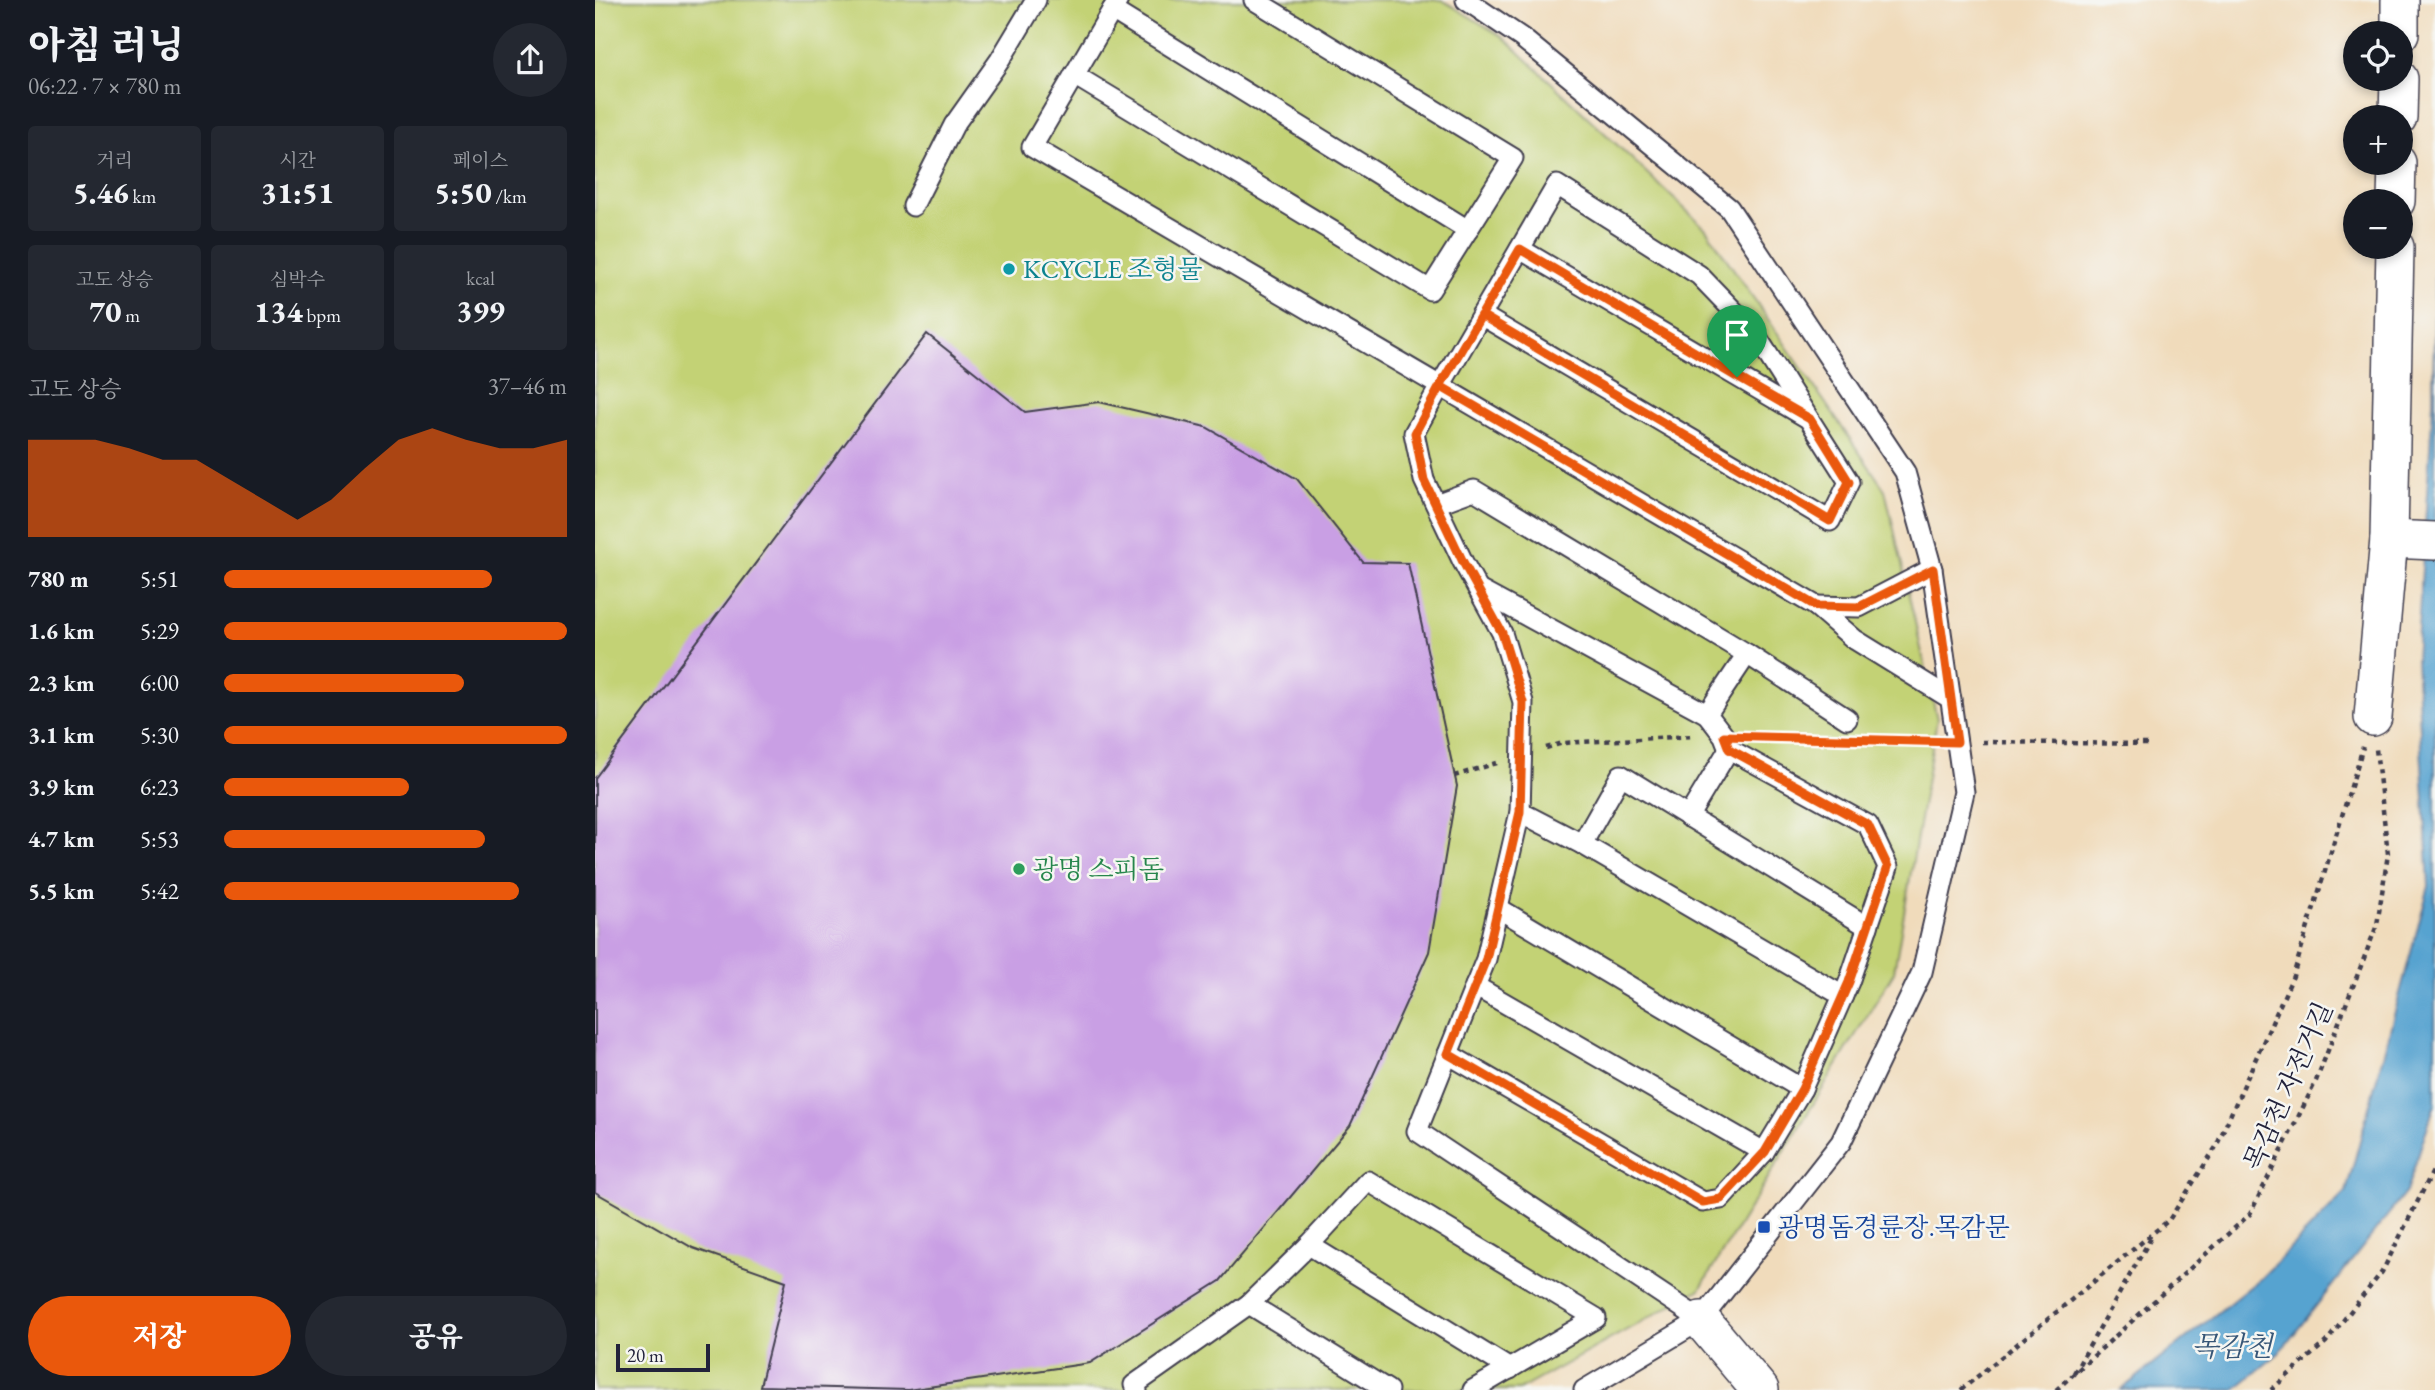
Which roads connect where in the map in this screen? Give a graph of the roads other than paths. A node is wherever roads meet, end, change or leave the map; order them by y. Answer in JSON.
{"nodes":[{"id":1,"x":1036,"y":0,"type":"edge"},
{"id":2,"x":1254,"y":0,"type":"edge"},
{"id":3,"x":1466,"y":0,"type":"edge"},
{"id":4,"x":2400,"y":0,"type":"edge"},
{"id":5,"x":1115,"y":5,"type":"edge"},
{"id":6,"x":2400,"y":21,"type":"edge"},
{"id":7,"x":1074,"y":75,"type":"junction"},
{"id":8,"x":913,"y":206,"type":"dead end"},
{"id":9,"x":1468,"y":230,"type":"junction"},
{"id":10,"x":1520,"y":249,"type":"junction"},
{"id":11,"x":2395,"y":259,"type":"edge"},
{"id":12,"x":1481,"y":315,"type":"junction"},
{"id":13,"x":1440,"y":386,"type":"junction"},
{"id":14,"x":1810,"y":419,"type":"junction"},
{"id":15,"x":1436,"y":504,"type":"junction"},
{"id":16,"x":2389,"y":539,"type":"junction"},
{"id":17,"x":2435,"y":541,"type":"edge"},
{"id":18,"x":1933,"y":569,"type":"junction"},
{"id":19,"x":1479,"y":589,"type":"junction"},
{"id":20,"x":1816,"y":606,"type":"junction"},
{"id":21,"x":1747,"y":654,"type":"junction"},
{"id":22,"x":1951,"y":699,"type":"junction"},
{"id":23,"x":1707,"y":714,"type":"junction"},
{"id":24,"x":2373,"y":716,"type":"road end"},
{"id":25,"x":1847,"y":719,"type":"dead end"},
{"id":26,"x":1726,"y":742,"type":"junction"},
{"id":27,"x":1520,"y":812,"type":"junction"},
{"id":28,"x":1688,"y":817,"type":"junction"},
{"id":29,"x":1582,"y":844,"type":"junction"},
{"id":30,"x":1498,"y":908,"type":"junction"},
{"id":31,"x":1868,"y":927,"type":"junction"},
{"id":32,"x":1475,"y":986,"type":"junction"},
{"id":33,"x":1843,"y":996,"type":"junction"},
{"id":34,"x":1448,"y":1054,"type":"junction"},
{"id":35,"x":1802,"y":1089,"type":"junction"},
{"id":36,"x":1765,"y":1152,"type":"junction"},
{"id":37,"x":1309,"y":1245,"type":"junction"},
{"id":38,"x":1249,"y":1304,"type":"junction"},
{"id":39,"x":1701,"y":1320,"type":"junction"},
{"id":40,"x":1510,"y":1368,"type":"junction"},
{"id":41,"x":1137,"y":1390,"type":"edge"},
{"id":42,"x":1388,"y":1390,"type":"edge"},
{"id":43,"x":1473,"y":1390,"type":"edge"},
{"id":44,"x":1584,"y":1390,"type":"edge"},
{"id":45,"x":1760,"y":1390,"type":"edge"}],
"edges":[{"from":1,"to":8,"type":"lane"},
{"from":2,"to":9,"type":"lane"},
{"from":3,"to":18,"type":"lane"},
{"from":4,"to":6,"type":"street"},
{"from":5,"to":7,"type":"lane"},
{"from":5,"to":9,"type":"lane"},
{"from":7,"to":9,"type":"lane"},
{"from":7,"to":13,"type":"lane"},
{"from":10,"to":12,"type":"lane"},
{"from":10,"to":14,"type":"lane"},
{"from":10,"to":14,"type":"lane"},
{"from":11,"to":16,"type":"street"},
{"from":12,"to":13,"type":"lane"},
{"from":12,"to":14,"type":"lane"},
{"from":13,"to":15,"type":"lane"},
{"from":13,"to":20,"type":"lane"},
{"from":15,"to":19,"type":"lane"},
{"from":15,"to":21,"type":"lane"},
{"from":16,"to":17,"type":"street"},
{"from":16,"to":24,"type":"street"},
{"from":18,"to":20,"type":"lane"},
{"from":18,"to":22,"type":"lane"},
{"from":19,"to":23,"type":"lane"},
{"from":19,"to":27,"type":"lane"},
{"from":20,"to":22,"type":"lane"},
{"from":21,"to":23,"type":"lane"},
{"from":21,"to":25,"type":"lane"},
{"from":22,"to":39,"type":"lane"},
{"from":23,"to":26,"type":"lane"},
{"from":26,"to":28,"type":"lane"},
{"from":26,"to":31,"type":"lane"},
{"from":27,"to":29,"type":"lane"},
{"from":27,"to":30,"type":"lane"},
{"from":28,"to":29,"type":"lane"},
{"from":28,"to":31,"type":"lane"},
{"from":29,"to":33,"type":"lane"},
{"from":30,"to":32,"type":"lane"},
{"from":30,"to":35,"type":"lane"},
{"from":31,"to":33,"type":"lane"},
{"from":32,"to":34,"type":"lane"},
{"from":32,"to":36,"type":"lane"},
{"from":33,"to":35,"type":"lane"},
{"from":34,"to":36,"type":"lane"},
{"from":34,"to":39,"type":"lane"},
{"from":35,"to":36,"type":"lane"},
{"from":37,"to":38,"type":"lane"},
{"from":37,"to":40,"type":"lane"},
{"from":37,"to":40,"type":"lane"},
{"from":38,"to":41,"type":"lane"},
{"from":38,"to":42,"type":"lane"},
{"from":39,"to":44,"type":"lane"},
{"from":39,"to":45,"type":"street"},
{"from":40,"to":43,"type":"lane"}]}
